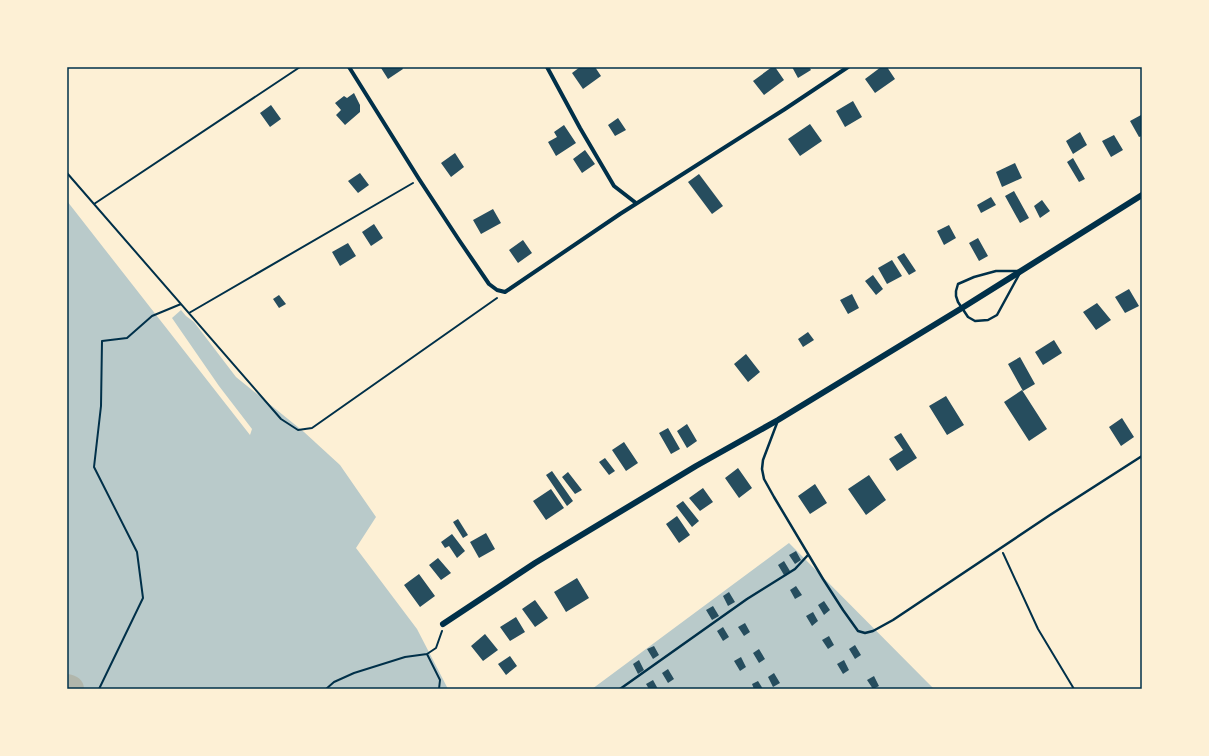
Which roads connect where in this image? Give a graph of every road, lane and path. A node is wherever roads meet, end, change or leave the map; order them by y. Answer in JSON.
{"nodes":[{"id":1,"x":300,"y":67,"type":"edge"},
{"id":2,"x":349,"y":67,"type":"edge"},
{"id":3,"x":547,"y":67,"type":"edge"},
{"id":4,"x":848,"y":67,"type":"edge"},
{"id":5,"x":67,"y":173,"type":"edge"},
{"id":6,"x":419,"y":179,"type":"junction"},
{"id":7,"x":1142,"y":195,"type":"edge"},
{"id":8,"x":94,"y":204,"type":"junction"},
{"id":9,"x":636,"y":204,"type":"junction"},
{"id":10,"x":1021,"y":271,"type":"junction"},
{"id":11,"x":504,"y":292,"type":"junction"},
{"id":12,"x":181,"y":304,"type":"junction"},
{"id":13,"x":962,"y":308,"type":"junction"},
{"id":14,"x":189,"y":313,"type":"junction"},
{"id":15,"x":778,"y":420,"type":"junction"},
{"id":16,"x":1142,"y":456,"type":"edge"},
{"id":17,"x":1001,"y":548,"type":"junction"},
{"id":18,"x":808,"y":555,"type":"junction"},
{"id":19,"x":443,"y":624,"type":"joint"},
{"id":20,"x":427,"y":654,"type":"junction"},
{"id":21,"x":99,"y":689,"type":"edge"},
{"id":22,"x":326,"y":689,"type":"edge"},
{"id":23,"x":438,"y":689,"type":"edge"},
{"id":24,"x":620,"y":689,"type":"edge"},
{"id":25,"x":1074,"y":689,"type":"edge"}],
"edges":[{"from":1,"to":8,"type":"path"},
{"from":2,"to":6,"type":"street"},
{"from":3,"to":9,"type":"street"},
{"from":4,"to":9,"type":"street"},
{"from":5,"to":8,"type":"path"},
{"from":6,"to":11,"type":"street"},
{"from":6,"to":14,"type":"path"},
{"from":7,"to":10,"type":"street"},
{"from":8,"to":12,"type":"path"},
{"from":9,"to":11,"type":"street"},
{"from":10,"to":13,"type":"street"},
{"from":10,"to":13,"type":"lane"},
{"from":10,"to":13,"type":"lane"},
{"from":11,"to":14,"type":"path"},
{"from":12,"to":14,"type":"path"},
{"from":12,"to":21,"type":"path"},
{"from":13,"to":15,"type":"street"},
{"from":15,"to":18,"type":"lane"},
{"from":15,"to":19,"type":"street"},
{"from":16,"to":17,"type":"lane"},
{"from":17,"to":18,"type":"lane"},
{"from":17,"to":25,"type":"path"},
{"from":18,"to":24,"type":"lane"},
{"from":19,"to":20,"type":"path"},
{"from":20,"to":22,"type":"path"},
{"from":20,"to":23,"type":"path"}]}
